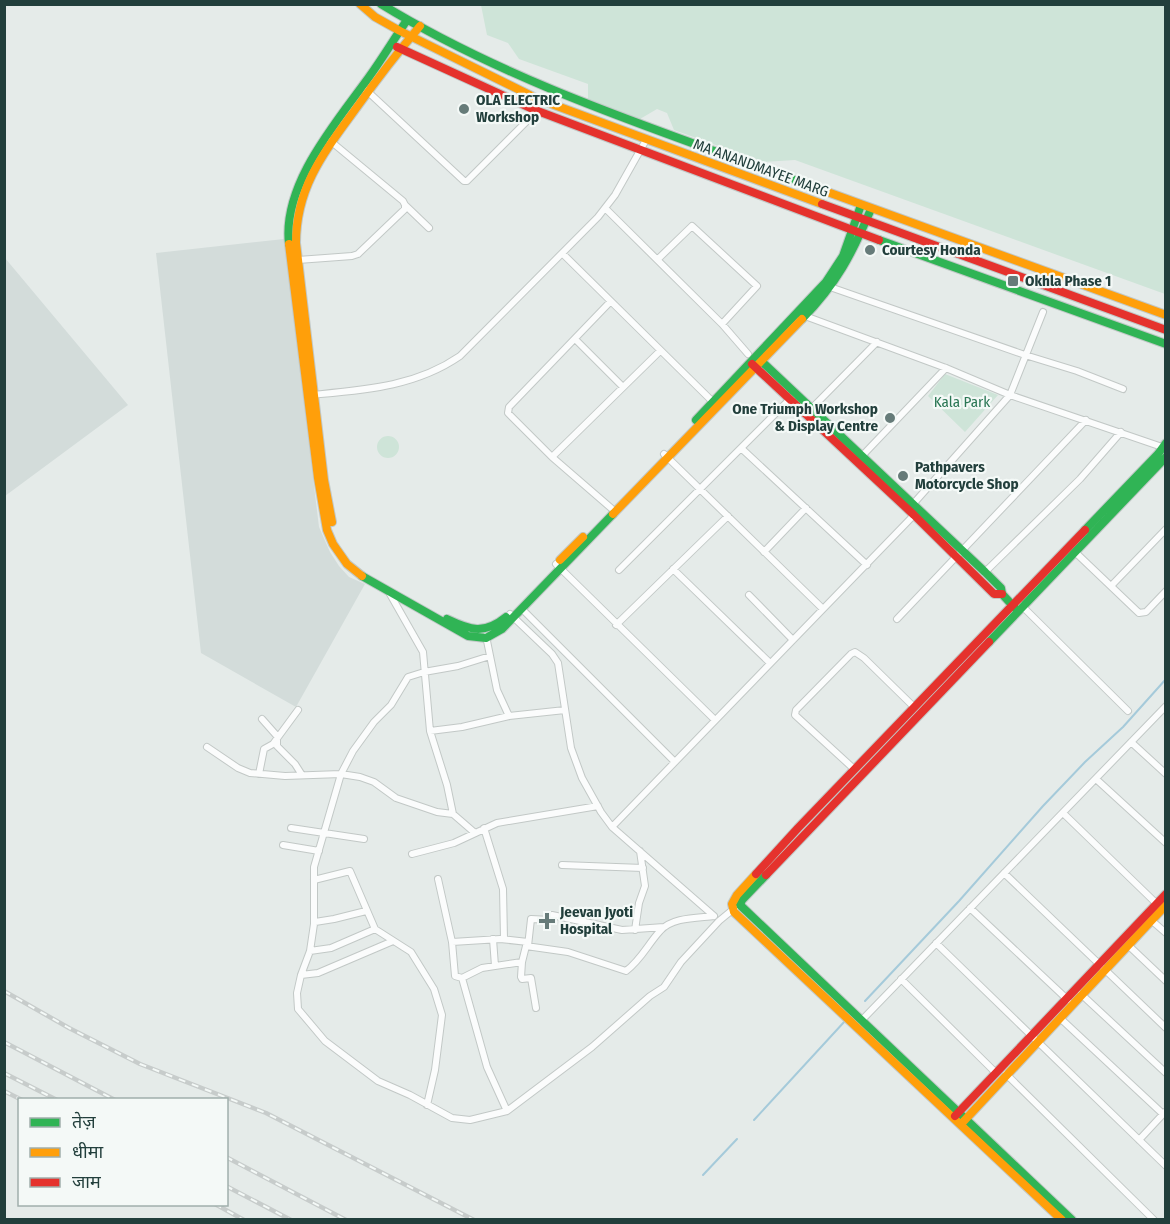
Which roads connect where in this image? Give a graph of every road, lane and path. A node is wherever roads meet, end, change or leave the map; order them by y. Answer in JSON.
{"nodes":[{"id":1,"x":360,"y":4,"type":"edge"},
{"id":2,"x":381,"y":4,"type":"edge"},
{"id":3,"x":407,"y":20,"type":"junction"},
{"id":4,"x":420,"y":26,"type":"junction"},
{"id":5,"x":400,"y":31,"type":"junction"},
{"id":6,"x":411,"y":37,"type":"junction"},
{"id":7,"x":391,"y":44,"type":"junction"},
{"id":8,"x":401,"y":49,"type":"junction"},
{"id":9,"x":365,"y":89,"type":"junction"},
{"id":10,"x":538,"y":99,"type":"junction"},
{"id":11,"x":535,"y":110,"type":"junction"},
{"id":12,"x":328,"y":139,"type":"junction"},
{"id":13,"x":646,"y":140,"type":"junction"},
{"id":14,"x":641,"y":151,"type":"junction"},
{"id":15,"x":405,"y":205,"type":"junction"},
{"id":16,"x":861,"y":205,"type":"junction"},
{"id":17,"x":605,"y":208,"type":"junction"},
{"id":18,"x":871,"y":209,"type":"junction"},
{"id":19,"x":861,"y":220,"type":"junction"},
{"id":20,"x":429,"y":228,"type":"dead end"},
{"id":21,"x":852,"y":231,"type":"junction"},
{"id":22,"x":861,"y":234,"type":"junction"},
{"id":23,"x":563,"y":254,"type":"junction"},
{"id":24,"x":658,"y":259,"type":"junction"},
{"id":25,"x":298,"y":260,"type":"junction"},
{"id":26,"x":831,"y":287,"type":"junction"},
{"id":27,"x":610,"y":302,"type":"junction"},
{"id":28,"x":1043,"y":312,"type":"dead end"},
{"id":29,"x":1166,"y":315,"type":"edge"},
{"id":30,"x":805,"y":316,"type":"junction"},
{"id":31,"x":722,"y":324,"type":"junction"},
{"id":32,"x":1166,"y":330,"type":"edge"},
{"id":33,"x":575,"y":339,"type":"junction"},
{"id":34,"x":877,"y":342,"type":"junction"},
{"id":35,"x":1166,"y":344,"type":"edge"},
{"id":36,"x":660,"y":351,"type":"junction"},
{"id":37,"x":1025,"y":355,"type":"junction"},
{"id":38,"x":754,"y":360,"type":"junction"},
{"id":39,"x":946,"y":368,"type":"junction"},
{"id":40,"x":623,"y":387,"type":"junction"},
{"id":41,"x":1123,"y":389,"type":"dead end"},
{"id":42,"x":1010,"y":394,"type":"junction"},
{"id":43,"x":312,"y":395,"type":"junction"},
{"id":44,"x":792,"y":397,"type":"junction"},
{"id":45,"x":713,"y":402,"type":"junction"},
{"id":46,"x":811,"y":409,"type":"junction"},
{"id":47,"x":1086,"y":420,"type":"junction"},
{"id":48,"x":1121,"y":432,"type":"junction"},
{"id":49,"x":1165,"y":446,"type":"edge"},
{"id":50,"x":741,"y":448,"type":"junction"},
{"id":51,"x":666,"y":456,"type":"junction"},
{"id":52,"x":862,"y":456,"type":"junction"},
{"id":53,"x":552,"y":457,"type":"junction"},
{"id":54,"x":1166,"y":457,"type":"edge"},
{"id":55,"x":701,"y":489,"type":"junction"},
{"id":56,"x":611,"y":508,"type":"junction"},
{"id":57,"x":806,"y":508,"type":"junction"},
{"id":58,"x":916,"y":509,"type":"junction"},
{"id":59,"x":728,"y":516,"type":"junction"},
{"id":60,"x":1166,"y":529,"type":"edge"},
{"id":61,"x":764,"y":552,"type":"junction"},
{"id":62,"x":959,"y":552,"type":"junction"},
{"id":63,"x":1075,"y":552,"type":"junction"},
{"id":64,"x":351,"y":565,"type":"junction"},
{"id":65,"x":867,"y":565,"type":"junction"},
{"id":66,"x":558,"y":566,"type":"junction"},
{"id":67,"x":673,"y":569,"type":"junction"},
{"id":68,"x":619,"y":570,"type":"dead end"},
{"id":69,"x":986,"y":572,"type":"junction"},
{"id":70,"x":1111,"y":586,"type":"junction"},
{"id":71,"x":1166,"y":591,"type":"edge"},
{"id":72,"x":390,"y":593,"type":"junction"},
{"id":73,"x":1002,"y":594,"type":"junction"},
{"id":74,"x":749,"y":595,"type":"dead end"},
{"id":75,"x":1017,"y":605,"type":"junction"},
{"id":76,"x":522,"y":609,"type":"junction"},
{"id":77,"x":822,"y":609,"type":"junction"},
{"id":78,"x":512,"y":616,"type":"junction"},
{"id":79,"x":897,"y":619,"type":"dead end"},
{"id":80,"x":616,"y":624,"type":"junction"},
{"id":81,"x":486,"y":634,"type":"junction"},
{"id":82,"x":793,"y":640,"type":"junction"},
{"id":83,"x":490,"y":656,"type":"junction"},
{"id":84,"x":770,"y":663,"type":"junction"},
{"id":85,"x":424,"y":672,"type":"junction"},
{"id":86,"x":914,"y":706,"type":"junction"},
{"id":87,"x":1166,"y":706,"type":"edge"},
{"id":88,"x":298,"y":710,"type":"dead end"},
{"id":89,"x":565,"y":710,"type":"junction"},
{"id":90,"x":1128,"y":711,"type":"dead end"},
{"id":91,"x":509,"y":716,"type":"junction"},
{"id":92,"x":262,"y":719,"type":"dead end"},
{"id":93,"x":715,"y":720,"type":"junction"},
{"id":94,"x":430,"y":732,"type":"junction"},
{"id":95,"x":278,"y":739,"type":"junction"},
{"id":96,"x":1131,"y":742,"type":"junction"},
{"id":97,"x":207,"y":747,"type":"dead end"},
{"id":98,"x":675,"y":762,"type":"junction"},
{"id":99,"x":854,"y":769,"type":"junction"},
{"id":100,"x":259,"y":774,"type":"junction"},
{"id":101,"x":341,"y":774,"type":"junction"},
{"id":102,"x":1166,"y":774,"type":"edge"},
{"id":103,"x":302,"y":775,"type":"junction"},
{"id":104,"x":1096,"y":778,"type":"junction"},
{"id":105,"x":598,"y":806,"type":"junction"},
{"id":106,"x":1063,"y":813,"type":"junction"},
{"id":107,"x":453,"y":814,"type":"junction"},
{"id":108,"x":612,"y":826,"type":"junction"},
{"id":109,"x":291,"y":828,"type":"dead end"},
{"id":110,"x":484,"y":828,"type":"junction"},
{"id":111,"x":325,"y":832,"type":"junction"},
{"id":112,"x":475,"y":833,"type":"junction"},
{"id":113,"x":364,"y":839,"type":"dead end"},
{"id":114,"x":1166,"y":843,"type":"edge"},
{"id":115,"x":283,"y":845,"type":"dead end"},
{"id":116,"x":319,"y":851,"type":"junction"},
{"id":117,"x":640,"y":851,"type":"junction"},
{"id":118,"x":412,"y":854,"type":"dead end"},
{"id":119,"x":562,"y":865,"type":"dead end"},
{"id":120,"x":643,"y":868,"type":"junction"},
{"id":121,"x":1004,"y":873,"type":"junction"},
{"id":122,"x":438,"y":879,"type":"dead end"},
{"id":123,"x":314,"y":880,"type":"junction"},
{"id":124,"x":1166,"y":894,"type":"edge"},
{"id":125,"x":741,"y":903,"type":"junction"},
{"id":126,"x":1161,"y":906,"type":"edge"},
{"id":127,"x":970,"y":908,"type":"junction"},
{"id":128,"x":733,"y":910,"type":"junction"},
{"id":129,"x":366,"y":911,"type":"junction"},
{"id":130,"x":717,"y":919,"type":"junction"},
{"id":131,"x":1151,"y":920,"type":"junction"},
{"id":132,"x":315,"y":922,"type":"junction"},
{"id":133,"x":664,"y":927,"type":"junction"},
{"id":134,"x":375,"y":929,"type":"junction"},
{"id":135,"x":635,"y":930,"type":"junction"},
{"id":136,"x":1166,"y":933,"type":"edge"},
{"id":137,"x":493,"y":939,"type":"junction"},
{"id":138,"x":504,"y":939,"type":"junction"},
{"id":139,"x":393,"y":941,"type":"junction"},
{"id":140,"x":452,"y":942,"type":"junction"},
{"id":141,"x":936,"y":943,"type":"junction"},
{"id":142,"x":528,"y":944,"type":"junction"},
{"id":143,"x":1128,"y":945,"type":"junction"},
{"id":144,"x":310,"y":951,"type":"junction"},
{"id":145,"x":522,"y":962,"type":"junction"},
{"id":146,"x":495,"y":966,"type":"junction"},
{"id":147,"x":1101,"y":969,"type":"junction"},
{"id":148,"x":301,"y":975,"type":"junction"},
{"id":149,"x":462,"y":978,"type":"junction"},
{"id":150,"x":901,"y":979,"type":"junction"},
{"id":151,"x":1166,"y":981,"type":"edge"},
{"id":152,"x":1081,"y":994,"type":"junction"},
{"id":153,"x":1070,"y":1001,"type":"junction"},
{"id":154,"x":536,"y":1008,"type":"dead end"},
{"id":155,"x":1060,"y":1018,"type":"junction"},
{"id":156,"x":861,"y":1021,"type":"junction"},
{"id":157,"x":1166,"y":1028,"type":"edge"},
{"id":158,"x":1034,"y":1039,"type":"junction"},
{"id":159,"x":996,"y":1073,"type":"junction"},
{"id":160,"x":1166,"y":1073,"type":"edge"},
{"id":161,"x":1006,"y":1074,"type":"junction"},
{"id":162,"x":427,"y":1105,"type":"junction"},
{"id":163,"x":507,"y":1111,"type":"junction"},
{"id":164,"x":1164,"y":1113,"type":"edge"},
{"id":165,"x":959,"y":1119,"type":"junction"},
{"id":166,"x":1138,"y":1140,"type":"junction"},
{"id":167,"x":1166,"y":1166,"type":"edge"},
{"id":168,"x":1062,"y":1220,"type":"edge"},
{"id":169,"x":1072,"y":1220,"type":"edge"},
{"id":170,"x":1154,"y":1220,"type":"edge"}],
"edges":[{"from":1,"to":5,"type":"street","name":"MA ANANDMAYEE MARG"},
{"from":2,"to":3,"type":"street","name":"MA ANANDMAYEE MARG"},
{"from":3,"to":4,"type":"street","name":"MA ANANDMAYEE MARG"},
{"from":3,"to":5,"type":"street"},
{"from":4,"to":6,"type":"street"},
{"from":4,"to":16,"type":"street","name":"MA ANANDMAYEE MARG"},
{"from":5,"to":6,"type":"street","name":"MA ANANDMAYEE MARG"},
{"from":5,"to":7,"type":"street"},
{"from":6,"to":8,"type":"street"},
{"from":6,"to":10,"type":"street","name":"MA ANANDMAYEE MARG"},
{"from":7,"to":8,"type":"street"},
{"from":7,"to":9,"type":"street"},
{"from":8,"to":9,"type":"street"},
{"from":8,"to":11,"type":"street"},
{"from":9,"to":11,"type":"street"},
{"from":9,"to":12,"type":"street"},
{"from":10,"to":11,"type":"street"},
{"from":10,"to":13,"type":"street","name":"MA ANANDMAYEE MARG"},
{"from":11,"to":14,"type":"street"},
{"from":12,"to":15,"type":"street"},
{"from":12,"to":25,"type":"street"},
{"from":12,"to":43,"type":"street"},
{"from":13,"to":14,"type":"street"},
{"from":13,"to":19,"type":"street","name":"MA ANANDMAYEE MARG"},
{"from":14,"to":17,"type":"street"},
{"from":14,"to":21,"type":"street"},
{"from":15,"to":20,"type":"street"},
{"from":15,"to":25,"type":"street"},
{"from":16,"to":18,"type":"street","name":"MA ANANDMAYEE MARG"},
{"from":16,"to":19,"type":"street"},
{"from":17,"to":23,"type":"street"},
{"from":17,"to":24,"type":"street"},
{"from":18,"to":19,"type":"street"},
{"from":18,"to":29,"type":"street","name":"MA ANANDMAYEE MARG"},
{"from":19,"to":21,"type":"street"},
{"from":19,"to":22,"type":"street"},
{"from":19,"to":32,"type":"street","name":"MA ANANDMAYEE MARG"},
{"from":21,"to":22,"type":"street"},
{"from":21,"to":38,"type":"street"},
{"from":22,"to":26,"type":"street"},
{"from":22,"to":35,"type":"street"},
{"from":23,"to":27,"type":"street"},
{"from":23,"to":43,"type":"street"},
{"from":24,"to":31,"type":"street"},
{"from":24,"to":31,"type":"street"},
{"from":25,"to":43,"type":"street"},
{"from":26,"to":30,"type":"street"},
{"from":26,"to":37,"type":"street"},
{"from":27,"to":33,"type":"street"},
{"from":27,"to":36,"type":"street"},
{"from":28,"to":37,"type":"street"},
{"from":30,"to":34,"type":"street"},
{"from":30,"to":38,"type":"street"},
{"from":31,"to":38,"type":"street"},
{"from":33,"to":40,"type":"street"},
{"from":33,"to":53,"type":"street"},
{"from":34,"to":39,"type":"street"},
{"from":34,"to":46,"type":"street"},
{"from":36,"to":40,"type":"street"},
{"from":36,"to":45,"type":"street"},
{"from":37,"to":41,"type":"street"},
{"from":37,"to":42,"type":"street"},
{"from":38,"to":44,"type":"street"},
{"from":38,"to":45,"type":"street"},
{"from":38,"to":51,"type":"street"},
{"from":39,"to":42,"type":"street"},
{"from":39,"to":52,"type":"street"},
{"from":40,"to":53,"type":"street"},
{"from":42,"to":47,"type":"street"},
{"from":42,"to":58,"type":"street"},
{"from":43,"to":64,"type":"street"},
{"from":44,"to":46,"type":"street"},
{"from":44,"to":50,"type":"street"},
{"from":44,"to":58,"type":"street"},
{"from":45,"to":51,"type":"street"},
{"from":46,"to":52,"type":"street"},
{"from":47,"to":48,"type":"street"},
{"from":47,"to":62,"type":"street"},
{"from":48,"to":49,"type":"street"},
{"from":48,"to":69,"type":"street"},
{"from":49,"to":75,"type":"street"},
{"from":50,"to":55,"type":"street"},
{"from":50,"to":57,"type":"street"},
{"from":51,"to":55,"type":"street"},
{"from":51,"to":56,"type":"street"},
{"from":51,"to":66,"type":"street"},
{"from":52,"to":58,"type":"street"},
{"from":53,"to":56,"type":"street"},
{"from":54,"to":63,"type":"street"},
{"from":55,"to":59,"type":"street"},
{"from":55,"to":68,"type":"street"},
{"from":56,"to":66,"type":"street"},
{"from":57,"to":61,"type":"street"},
{"from":57,"to":65,"type":"street"},
{"from":58,"to":62,"type":"street"},
{"from":58,"to":65,"type":"street"},
{"from":59,"to":61,"type":"street"},
{"from":59,"to":67,"type":"street"},
{"from":60,"to":70,"type":"street"},
{"from":61,"to":77,"type":"street"},
{"from":62,"to":69,"type":"street"},
{"from":62,"to":73,"type":"street"},
{"from":62,"to":79,"type":"street"},
{"from":63,"to":70,"type":"street"},
{"from":63,"to":75,"type":"street"},
{"from":64,"to":72,"type":"street"},
{"from":64,"to":81,"type":"street"},
{"from":65,"to":77,"type":"street"},
{"from":66,"to":76,"type":"street"},
{"from":66,"to":78,"type":"street"},
{"from":66,"to":80,"type":"street"},
{"from":67,"to":80,"type":"street"},
{"from":67,"to":84,"type":"street"},
{"from":69,"to":73,"type":"street"},
{"from":70,"to":71,"type":"street"},
{"from":72,"to":81,"type":"street"},
{"from":72,"to":85,"type":"street"},
{"from":73,"to":75,"type":"street"},
{"from":74,"to":82,"type":"street"},
{"from":75,"to":86,"type":"street"},
{"from":75,"to":90,"type":"street"},
{"from":75,"to":125,"type":"street"},
{"from":76,"to":78,"type":"street"},
{"from":76,"to":98,"type":"street"},
{"from":77,"to":82,"type":"street"},
{"from":78,"to":81,"type":"street"},
{"from":78,"to":89,"type":"street"},
{"from":80,"to":93,"type":"street"},
{"from":81,"to":83,"type":"street"},
{"from":82,"to":84,"type":"street"},
{"from":83,"to":85,"type":"street"},
{"from":83,"to":91,"type":"street"},
{"from":84,"to":93,"type":"street"},
{"from":85,"to":94,"type":"street"},
{"from":85,"to":101,"type":"street"},
{"from":86,"to":99,"type":"street"},
{"from":86,"to":99,"type":"street"},
{"from":87,"to":96,"type":"street"},
{"from":88,"to":95,"type":"street"},
{"from":89,"to":91,"type":"street"},
{"from":89,"to":105,"type":"street"},
{"from":91,"to":94,"type":"street"},
{"from":92,"to":95,"type":"street"},
{"from":93,"to":98,"type":"street"},
{"from":94,"to":107,"type":"street"},
{"from":95,"to":100,"type":"street"},
{"from":95,"to":103,"type":"street"},
{"from":96,"to":102,"type":"street"},
{"from":96,"to":104,"type":"street"},
{"from":97,"to":100,"type":"street"},
{"from":98,"to":108,"type":"street"},
{"from":99,"to":128,"type":"street"},
{"from":100,"to":103,"type":"street"},
{"from":101,"to":103,"type":"street"},
{"from":101,"to":107,"type":"street"},
{"from":101,"to":111,"type":"street"},
{"from":104,"to":106,"type":"street"},
{"from":104,"to":114,"type":"street"},
{"from":105,"to":108,"type":"street"},
{"from":105,"to":110,"type":"street"},
{"from":106,"to":121,"type":"street"},
{"from":106,"to":126,"type":"street"},
{"from":107,"to":112,"type":"street"},
{"from":108,"to":117,"type":"street"},
{"from":109,"to":111,"type":"street"},
{"from":110,"to":112,"type":"street"},
{"from":110,"to":138,"type":"street"},
{"from":111,"to":113,"type":"street"},
{"from":111,"to":116,"type":"street"},
{"from":112,"to":118,"type":"street"},
{"from":115,"to":116,"type":"street"},
{"from":116,"to":123,"type":"street"},
{"from":117,"to":120,"type":"street"},
{"from":117,"to":130,"type":"street"},
{"from":119,"to":120,"type":"street"},
{"from":120,"to":135,"type":"street"},
{"from":121,"to":127,"type":"street"},
{"from":121,"to":147,"type":"street"},
{"from":122,"to":140,"type":"street"},
{"from":123,"to":129,"type":"street"},
{"from":123,"to":132,"type":"street"},
{"from":124,"to":126,"type":"street"},
{"from":125,"to":128,"type":"street"},
{"from":125,"to":156,"type":"street"},
{"from":126,"to":131,"type":"street"},
{"from":126,"to":147,"type":"street"},
{"from":127,"to":141,"type":"street"},
{"from":127,"to":153,"type":"street"},
{"from":128,"to":130,"type":"street"},
{"from":128,"to":165,"type":"street"},
{"from":129,"to":132,"type":"street"},
{"from":129,"to":134,"type":"street"},
{"from":130,"to":133,"type":"street"},
{"from":130,"to":163,"type":"street"},
{"from":131,"to":136,"type":"street"},
{"from":131,"to":143,"type":"street"},
{"from":132,"to":144,"type":"street"},
{"from":133,"to":135,"type":"street"},
{"from":133,"to":142,"type":"street"},
{"from":134,"to":139,"type":"street"},
{"from":134,"to":144,"type":"street"},
{"from":135,"to":142,"type":"street"},
{"from":137,"to":138,"type":"street"},
{"from":137,"to":140,"type":"street"},
{"from":137,"to":146,"type":"street"},
{"from":138,"to":142,"type":"street"},
{"from":139,"to":148,"type":"street"},
{"from":139,"to":162,"type":"street"},
{"from":140,"to":149,"type":"street"},
{"from":141,"to":150,"type":"street"},
{"from":141,"to":158,"type":"street"},
{"from":142,"to":145,"type":"street"},
{"from":143,"to":147,"type":"street"},
{"from":143,"to":151,"type":"street"},
{"from":144,"to":148,"type":"street"},
{"from":145,"to":146,"type":"street"},
{"from":145,"to":154,"type":"street"},
{"from":146,"to":149,"type":"street"},
{"from":147,"to":152,"type":"street"},
{"from":147,"to":153,"type":"street"},
{"from":147,"to":157,"type":"street"},
{"from":148,"to":162,"type":"street"},
{"from":149,"to":163,"type":"street"},
{"from":150,"to":156,"type":"street"},
{"from":150,"to":159,"type":"street"},
{"from":152,"to":153,"type":"street"},
{"from":152,"to":160,"type":"street"},
{"from":153,"to":155,"type":"street"},
{"from":153,"to":158,"type":"street"},
{"from":155,"to":158,"type":"street"},
{"from":155,"to":164,"type":"street"},
{"from":156,"to":165,"type":"street"},
{"from":158,"to":159,"type":"street"},
{"from":158,"to":161,"type":"street"},
{"from":158,"to":166,"type":"street"},
{"from":159,"to":165,"type":"street"},
{"from":161,"to":165,"type":"street"},
{"from":161,"to":170,"type":"street"},
{"from":162,"to":163,"type":"street"},
{"from":164,"to":166,"type":"street"},
{"from":165,"to":168,"type":"street"},
{"from":165,"to":169,"type":"street"},
{"from":166,"to":167,"type":"street"}]}
